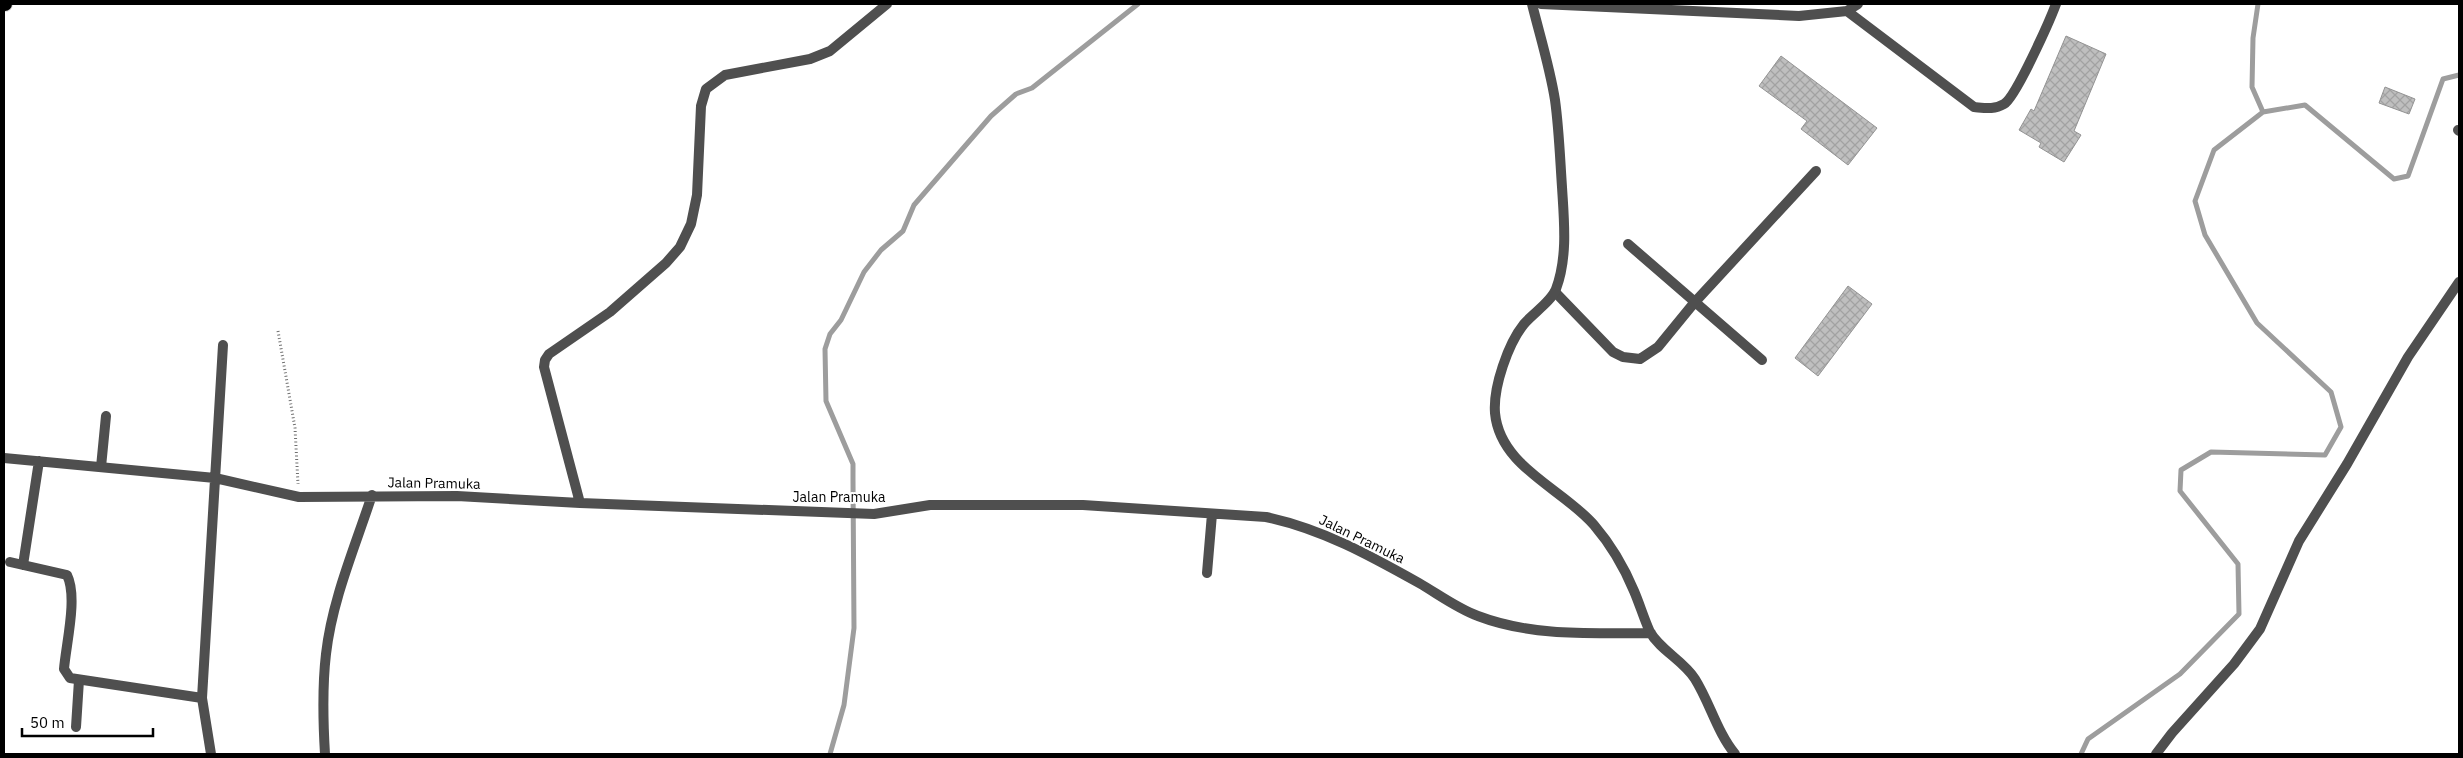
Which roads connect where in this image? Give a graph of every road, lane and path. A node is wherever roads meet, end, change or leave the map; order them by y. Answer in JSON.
{"nodes":[{"id":1,"x":887,"y":4,"type":"edge"},
{"id":2,"x":1532,"y":4,"type":"edge"},
{"id":3,"x":1541,"y":4,"type":"edge"},
{"id":4,"x":1858,"y":4,"type":"edge"},
{"id":5,"x":2056,"y":4,"type":"edge"},
{"id":6,"x":1847,"y":10,"type":"junction"},
{"id":7,"x":1816,"y":171,"type":"dead end"},
{"id":8,"x":1628,"y":244,"type":"dead end"},
{"id":9,"x":2459,"y":282,"type":"edge"},
{"id":10,"x":1555,"y":292,"type":"junction"},
{"id":11,"x":1694,"y":303,"type":"junction"},
{"id":12,"x":278,"y":331,"type":"dead end"},
{"id":13,"x":223,"y":345,"type":"dead end"},
{"id":14,"x":1762,"y":360,"type":"dead end"},
{"id":15,"x":106,"y":416,"type":"dead end"},
{"id":16,"x":4,"y":458,"type":"edge"},
{"id":17,"x":38,"y":462,"type":"junction"},
{"id":18,"x":101,"y":467,"type":"junction"},
{"id":19,"x":215,"y":478,"type":"junction"},
{"id":20,"x":372,"y":495,"type":"junction"},
{"id":21,"x":299,"y":497,"type":"junction"},
{"id":22,"x":580,"y":503,"type":"junction"},
{"id":23,"x":1212,"y":514,"type":"junction"},
{"id":24,"x":10,"y":562,"type":"dead end"},
{"id":25,"x":24,"y":565,"type":"junction"},
{"id":26,"x":1207,"y":573,"type":"dead end"},
{"id":27,"x":1651,"y":633,"type":"junction"},
{"id":28,"x":79,"y":680,"type":"junction"},
{"id":29,"x":202,"y":698,"type":"junction"},
{"id":30,"x":76,"y":727,"type":"dead end"},
{"id":31,"x":211,"y":754,"type":"edge"},
{"id":32,"x":325,"y":754,"type":"edge"},
{"id":33,"x":1736,"y":754,"type":"edge"},
{"id":34,"x":2156,"y":754,"type":"edge"}],
"edges":[{"from":1,"to":22,"type":"street"},
{"from":2,"to":10,"type":"street"},
{"from":3,"to":6,"type":"street"},
{"from":4,"to":6,"type":"street"},
{"from":5,"to":6,"type":"street"},
{"from":7,"to":11,"type":"street"},
{"from":8,"to":11,"type":"street"},
{"from":9,"to":34,"type":"street"},
{"from":10,"to":11,"type":"street"},
{"from":10,"to":27,"type":"street"},
{"from":11,"to":14,"type":"street"},
{"from":12,"to":21,"type":"path"},
{"from":13,"to":19,"type":"street"},
{"from":15,"to":18,"type":"street"},
{"from":16,"to":17,"type":"street","name":"Jalan Pramuka"},
{"from":17,"to":18,"type":"street","name":"Jalan Pramuka"},
{"from":17,"to":25,"type":"street"},
{"from":18,"to":19,"type":"street","name":"Jalan Pramuka"},
{"from":19,"to":21,"type":"street","name":"Jalan Pramuka"},
{"from":19,"to":29,"type":"street"},
{"from":20,"to":21,"type":"street","name":"Jalan Pramuka"},
{"from":20,"to":22,"type":"street","name":"Jalan Pramuka"},
{"from":20,"to":32,"type":"street"},
{"from":22,"to":23,"type":"street","name":"Jalan Pramuka"},
{"from":23,"to":26,"type":"street"},
{"from":23,"to":27,"type":"street","name":"Jalan Pramuka"},
{"from":24,"to":25,"type":"street"},
{"from":25,"to":28,"type":"street"},
{"from":27,"to":33,"type":"street"},
{"from":28,"to":29,"type":"street"},
{"from":28,"to":30,"type":"street"},
{"from":29,"to":31,"type":"street"}]}
